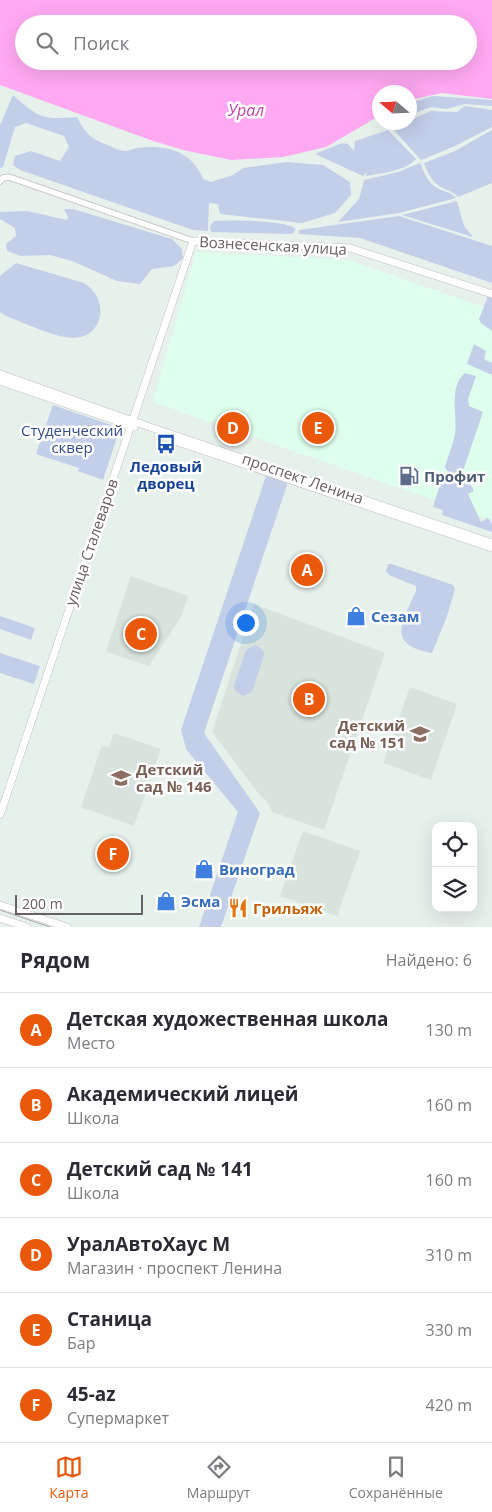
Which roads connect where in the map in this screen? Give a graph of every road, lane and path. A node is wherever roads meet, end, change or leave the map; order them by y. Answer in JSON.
{"nodes":[{"id":1,"x":0,"y":181,"type":"edge"},
{"id":2,"x":193,"y":241,"type":"junction"},
{"id":3,"x":492,"y":294,"type":"edge"},
{"id":4,"x":0,"y":374,"type":"edge"},
{"id":5,"x":0,"y":380,"type":"edge"},
{"id":6,"x":132,"y":423,"type":"junction"},
{"id":7,"x":492,"y":542,"type":"edge"},
{"id":8,"x":492,"y":548,"type":"edge"},
{"id":9,"x":0,"y":815,"type":"edge"},
{"id":10,"x":0,"y":905,"type":"edge"},
{"id":11,"x":0,"y":918,"type":"edge"},
{"id":12,"x":27,"y":927,"type":"edge"},
{"id":13,"x":66,"y":927,"type":"edge"}],
"edges":[{"from":1,"to":2,"type":"street","name":"Вознесенская улица"},
{"from":2,"to":3,"type":"main road","name":"Вознесенская улица"},
{"from":2,"to":6,"type":"main road","name":"улица Сталеваров"},
{"from":4,"to":6,"type":"main road","name":"проспект Ленина"},
{"from":5,"to":6,"type":"main road","name":"проспект Ленина"},
{"from":6,"to":7,"type":"main road","name":"проспект Ленина"},
{"from":6,"to":8,"type":"main road","name":"проспект Ленина"},
{"from":6,"to":9,"type":"main road","name":"улица Сталеваров"},
{"from":10,"to":13,"type":"main road"},
{"from":11,"to":12,"type":"main road"}]}
